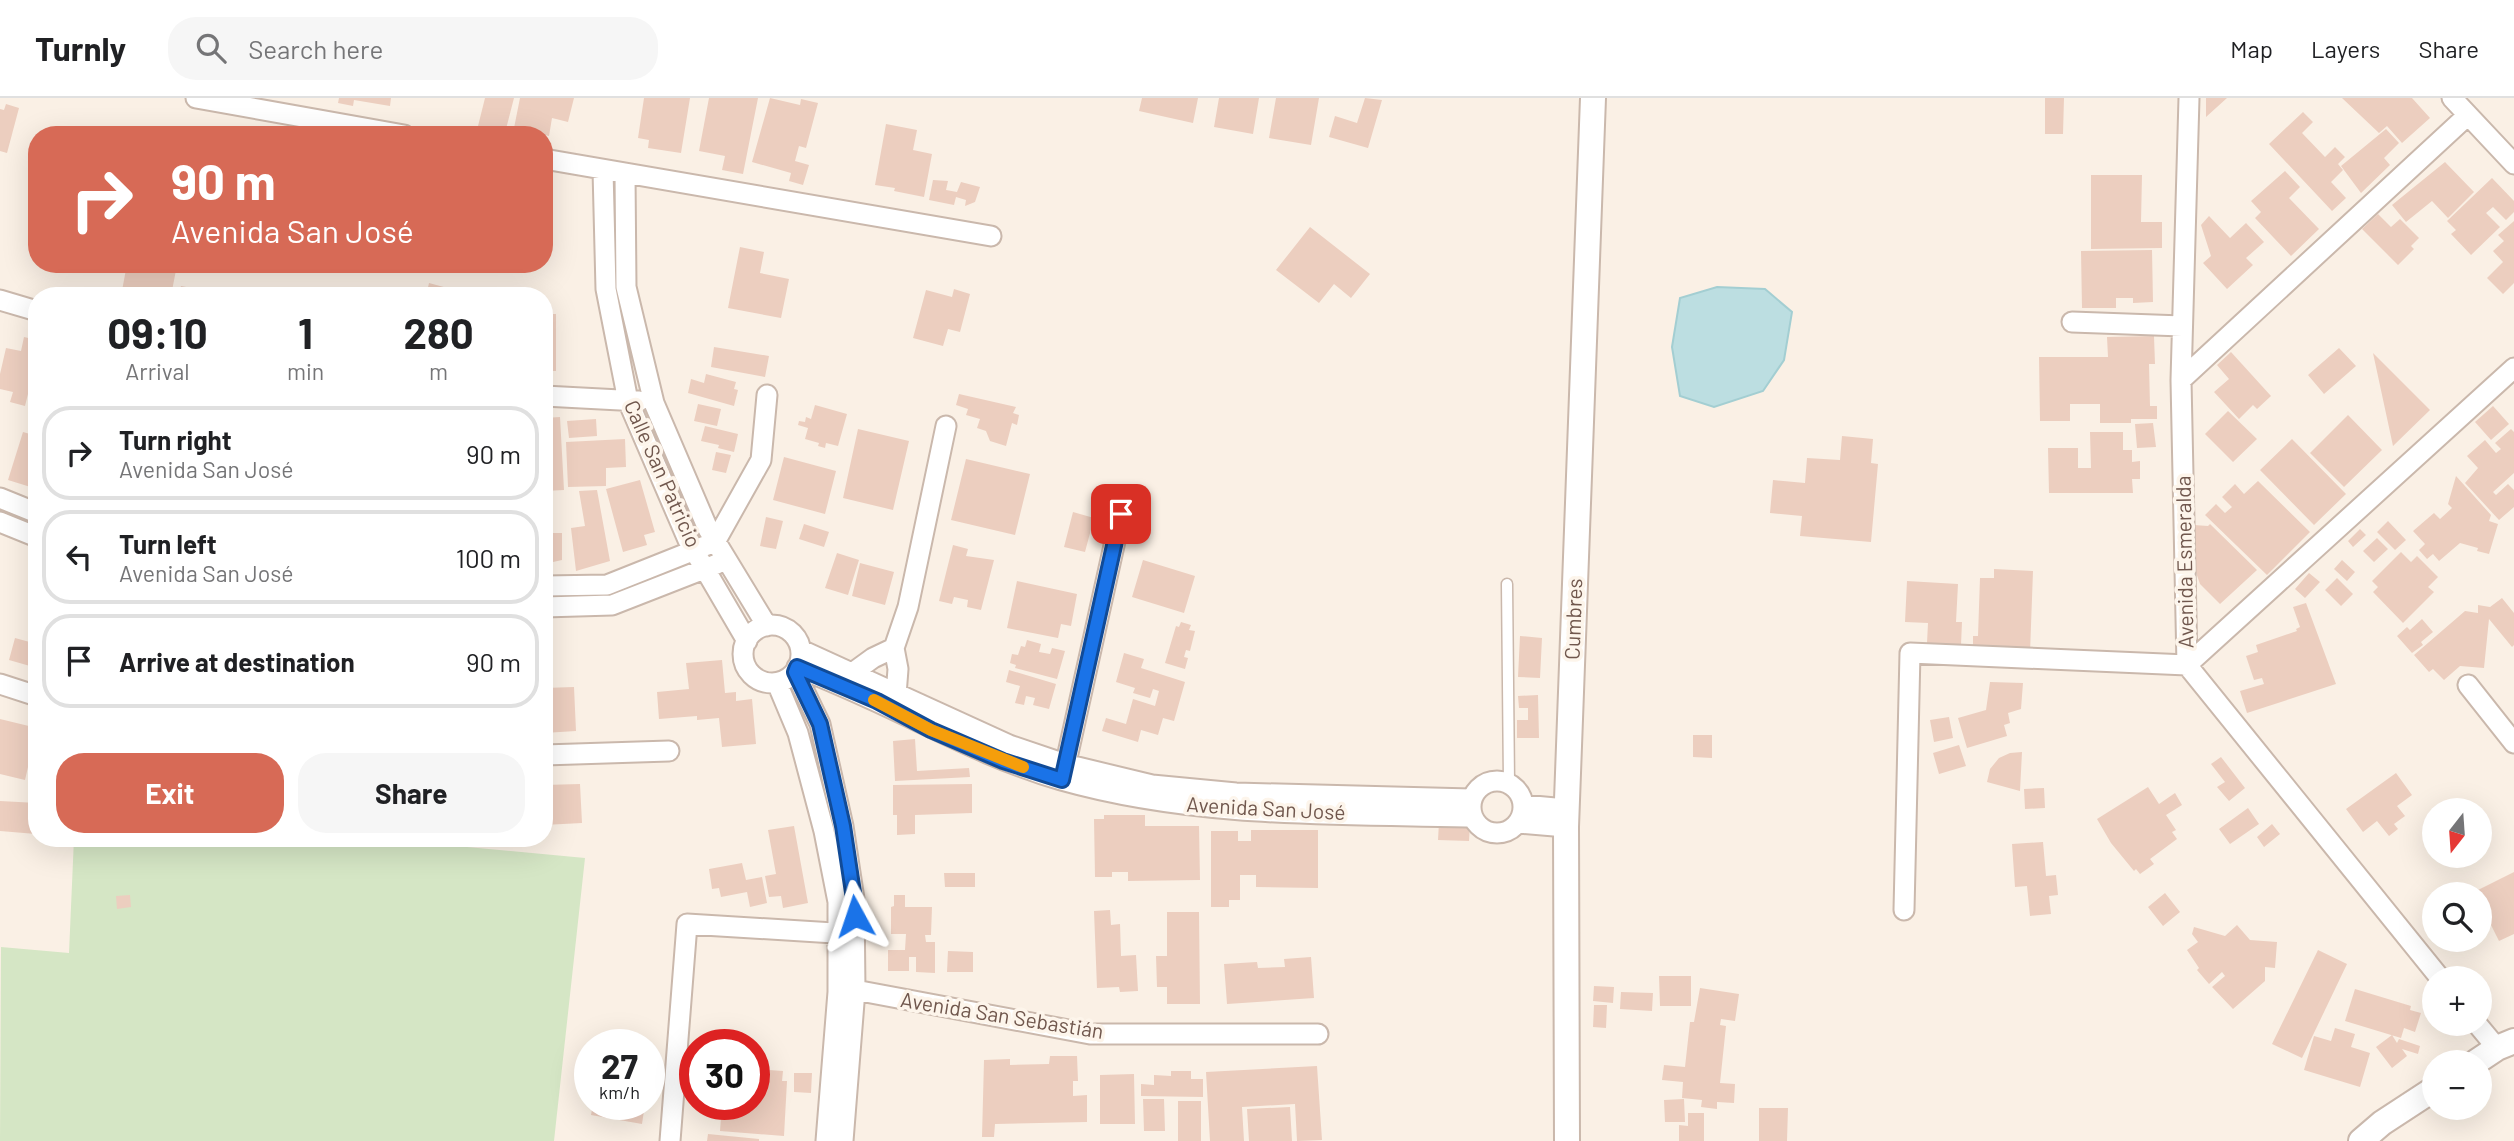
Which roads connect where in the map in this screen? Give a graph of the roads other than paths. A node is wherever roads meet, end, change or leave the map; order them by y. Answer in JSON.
{"nodes":[{"id":1,"x":196,"y":98,"type":"edge"},
{"id":2,"x":1593,"y":98,"type":"edge"},
{"id":3,"x":2189,"y":98,"type":"edge"},
{"id":4,"x":2452,"y":98,"type":"edge"},
{"id":5,"x":2468,"y":114,"type":"junction"},
{"id":6,"x":353,"y":126,"type":"edge"},
{"id":7,"x":553,"y":161,"type":"edge"},
{"id":8,"x":2514,"y":164,"type":"edge"},
{"id":9,"x":603,"y":170,"type":"junction"},
{"id":10,"x":625,"y":174,"type":"junction"},
{"id":11,"x":991,"y":236,"type":"dead end"},
{"id":12,"x":0,"y":300,"type":"edge"},
{"id":13,"x":28,"y":308,"type":"edge"},
{"id":14,"x":2072,"y":322,"type":"dead end"},
{"id":15,"x":2182,"y":326,"type":"junction"},
{"id":16,"x":2514,"y":368,"type":"edge"},
{"id":17,"x":2181,"y":380,"type":"junction"},
{"id":18,"x":768,"y":396,"type":"dead end"},
{"id":19,"x":553,"y":397,"type":"edge"},
{"id":20,"x":628,"y":401,"type":"junction"},
{"id":21,"x":653,"y":402,"type":"junction"},
{"id":22,"x":946,"y":426,"type":"dead end"},
{"id":23,"x":0,"y":498,"type":"edge"},
{"id":24,"x":28,"y":509,"type":"edge"},
{"id":25,"x":1121,"y":514,"type":"dead end"},
{"id":26,"x":0,"y":522,"type":"edge"},
{"id":27,"x":28,"y":533,"type":"edge"},
{"id":28,"x":715,"y":542,"type":"junction"},
{"id":29,"x":695,"y":550,"type":"junction"},
{"id":30,"x":726,"y":559,"type":"junction"},
{"id":31,"x":706,"y":569,"type":"junction"},
{"id":32,"x":1507,"y":584,"type":"dead end"},
{"id":33,"x":553,"y":586,"type":"edge"},
{"id":34,"x":553,"y":607,"type":"edge"},
{"id":35,"x":767,"y":626,"type":"junction"},
{"id":36,"x":747,"y":641,"type":"junction"},
{"id":37,"x":894,"y":648,"type":"junction"},
{"id":38,"x":798,"y":663,"type":"junction"},
{"id":39,"x":2187,"y":665,"type":"junction"},
{"id":40,"x":851,"y":674,"type":"junction"},
{"id":41,"x":777,"y":683,"type":"junction"},
{"id":42,"x":0,"y":684,"type":"edge"},
{"id":43,"x":2468,"y":685,"type":"dead end"},
{"id":44,"x":28,"y":693,"type":"edge"},
{"id":45,"x":895,"y":695,"type":"junction"},
{"id":46,"x":2514,"y":743,"type":"edge"},
{"id":47,"x":669,"y":751,"type":"dead end"},
{"id":48,"x":553,"y":755,"type":"edge"},
{"id":49,"x":1064,"y":772,"type":"junction"},
{"id":50,"x":1509,"y":783,"type":"junction"},
{"id":51,"x":1472,"y":808,"type":"junction"},
{"id":52,"x":1521,"y":814,"type":"junction"},
{"id":53,"x":1566,"y":818,"type":"junction"},
{"id":54,"x":1905,"y":910,"type":"dead end"},
{"id":55,"x":846,"y":934,"type":"junction"},
{"id":56,"x":2430,"y":966,"type":"edge"},
{"id":57,"x":855,"y":990,"type":"junction"},
{"id":58,"x":1318,"y":1034,"type":"dead end"},
{"id":59,"x":2422,"y":1097,"type":"edge"},
{"id":60,"x":670,"y":1141,"type":"edge"},
{"id":61,"x":826,"y":1141,"type":"edge"},
{"id":62,"x":843,"y":1141,"type":"edge"},
{"id":63,"x":1567,"y":1141,"type":"edge"},
{"id":64,"x":2361,"y":1141,"type":"edge"}],
"edges":[{"from":1,"to":6,"type":"street"},
{"from":2,"to":53,"type":"street","name":"Cumbres"},
{"from":3,"to":15,"type":"street","name":"Avenida Esmeralda"},
{"from":4,"to":5,"type":"street"},
{"from":5,"to":8,"type":"street"},
{"from":5,"to":17,"type":"street"},
{"from":7,"to":9,"type":"street"},
{"from":9,"to":10,"type":"street"},
{"from":9,"to":20,"type":"street","name":"Calle San Patricio"},
{"from":10,"to":11,"type":"street"},
{"from":10,"to":21,"type":"street","name":"Calle San Patricio"},
{"from":12,"to":13,"type":"street"},
{"from":14,"to":15,"type":"street"},
{"from":15,"to":17,"type":"street","name":"Avenida Esmeralda"},
{"from":16,"to":39,"type":"street"},
{"from":17,"to":39,"type":"street","name":"Avenida Esmeralda"},
{"from":18,"to":28,"type":"street"},
{"from":19,"to":20,"type":"street"},
{"from":20,"to":21,"type":"street"},
{"from":20,"to":29,"type":"street","name":"Calle San Patricio"},
{"from":21,"to":28,"type":"street","name":"Calle San Patricio"},
{"from":22,"to":37,"type":"street"},
{"from":23,"to":24,"type":"street"},
{"from":25,"to":49,"type":"street"},
{"from":26,"to":27,"type":"street"},
{"from":28,"to":29,"type":"street"},
{"from":28,"to":30,"type":"street","name":"Calle San Patricio"},
{"from":29,"to":31,"type":"street","name":"Calle San Patricio"},
{"from":29,"to":33,"type":"street"},
{"from":30,"to":31,"type":"street"},
{"from":30,"to":35,"type":"street","name":"Calle San Patricio"},
{"from":31,"to":34,"type":"street"},
{"from":31,"to":36,"type":"street","name":"Calle San Patricio"},
{"from":32,"to":50,"type":"lane"},
{"from":35,"to":36,"type":"street"},
{"from":35,"to":38,"type":"street"},
{"from":36,"to":41,"type":"street"},
{"from":37,"to":40,"type":"street"},
{"from":37,"to":45,"type":"street"},
{"from":38,"to":40,"type":"street","name":"Avenida San José"},
{"from":38,"to":41,"type":"street"},
{"from":38,"to":49,"type":"street","name":"Avenida San José"},
{"from":38,"to":55,"type":"street"},
{"from":39,"to":54,"type":"street"},
{"from":39,"to":56,"type":"street","name":"Avenida Esmeralda"},
{"from":40,"to":45,"type":"street","name":"Avenida San José"},
{"from":41,"to":55,"type":"street"},
{"from":42,"to":44,"type":"street"},
{"from":43,"to":46,"type":"street"},
{"from":45,"to":49,"type":"street","name":"Avenida San José"},
{"from":47,"to":48,"type":"street"},
{"from":49,"to":51,"type":"street","name":"Avenida San José"},
{"from":50,"to":51,"type":"street"},
{"from":50,"to":52,"type":"street"},
{"from":51,"to":52,"type":"street"},
{"from":52,"to":53,"type":"street"},
{"from":53,"to":63,"type":"street","name":"Cumbres"},
{"from":55,"to":57,"type":"street"},
{"from":55,"to":60,"type":"street"},
{"from":55,"to":61,"type":"street"},
{"from":57,"to":58,"type":"street","name":"Avenida San Sebastián"},
{"from":57,"to":62,"type":"street"},
{"from":59,"to":64,"type":"street"}]}
